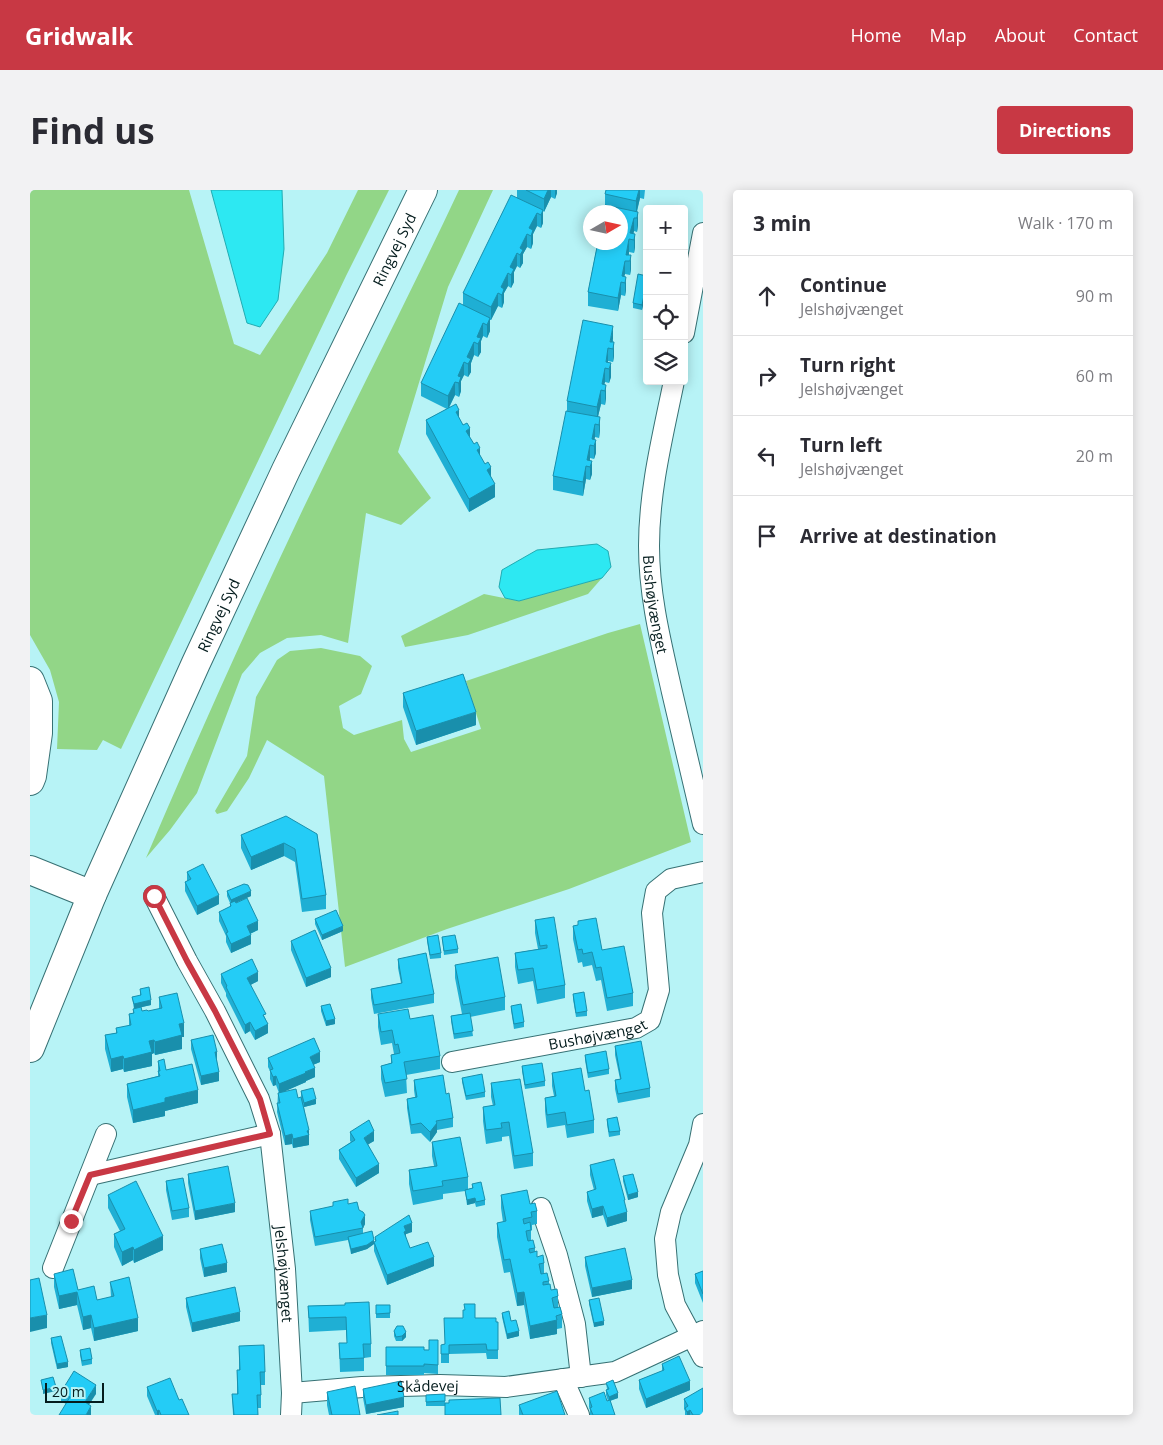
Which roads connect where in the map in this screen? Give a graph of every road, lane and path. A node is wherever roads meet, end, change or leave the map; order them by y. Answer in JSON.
{"nodes":[{"id":1,"x":423,"y":190,"type":"edge"},
{"id":2,"x":703,"y":233,"type":"edge"},
{"id":3,"x":688,"y":312,"type":"edge"},
{"id":4,"x":673,"y":385,"type":"edge"},
{"id":5,"x":30,"y":682,"type":"edge"},
{"id":6,"x":30,"y":782,"type":"edge"},
{"id":7,"x":703,"y":824,"type":"edge"},
{"id":8,"x":30,"y":870,"type":"edge"},
{"id":9,"x":703,"y":872,"type":"edge"},
{"id":10,"x":92,"y":895,"type":"junction"},
{"id":11,"x":154,"y":896,"type":"dead end"},
{"id":12,"x":30,"y":1048,"type":"edge"},
{"id":13,"x":452,"y":1062,"type":"dead end"},
{"id":14,"x":703,"y":1124,"type":"edge"},
{"id":15,"x":106,"y":1134,"type":"dead end"},
{"id":16,"x":270,"y":1134,"type":"junction"},
{"id":17,"x":90,"y":1175,"type":"junction"},
{"id":18,"x":541,"y":1208,"type":"dead end"},
{"id":19,"x":52,"y":1268,"type":"dead end"},
{"id":20,"x":697,"y":1334,"type":"edge"},
{"id":21,"x":703,"y":1357,"type":"edge"},
{"id":22,"x":572,"y":1378,"type":"junction"},
{"id":23,"x":292,"y":1393,"type":"junction"},
{"id":24,"x":292,"y":1415,"type":"edge"},
{"id":25,"x":579,"y":1415,"type":"edge"}],
"edges":[{"from":1,"to":10,"type":"main road","name":"Ringvej Syd"},
{"from":2,"to":3,"type":"street"},
{"from":4,"to":7,"type":"street","name":"Bushøjvænget"},
{"from":5,"to":6,"type":"main road"},
{"from":8,"to":10,"type":"main road"},
{"from":9,"to":13,"type":"street","name":"Bushøjvænget"},
{"from":10,"to":12,"type":"main road","name":"Ringvej Syd"},
{"from":11,"to":16,"type":"street","name":"Jelshøjvænget"},
{"from":14,"to":20,"type":"street"},
{"from":15,"to":17,"type":"street"},
{"from":16,"to":17,"type":"street"},
{"from":16,"to":23,"type":"street","name":"Jelshøjvænget"},
{"from":17,"to":19,"type":"street"},
{"from":18,"to":22,"type":"street"},
{"from":20,"to":21,"type":"street"},
{"from":20,"to":22,"type":"street","name":"Skådevej"},
{"from":22,"to":23,"type":"street","name":"Skådevej"},
{"from":22,"to":25,"type":"street"},
{"from":23,"to":24,"type":"street","name":"Jelshøjvænget"}]}
